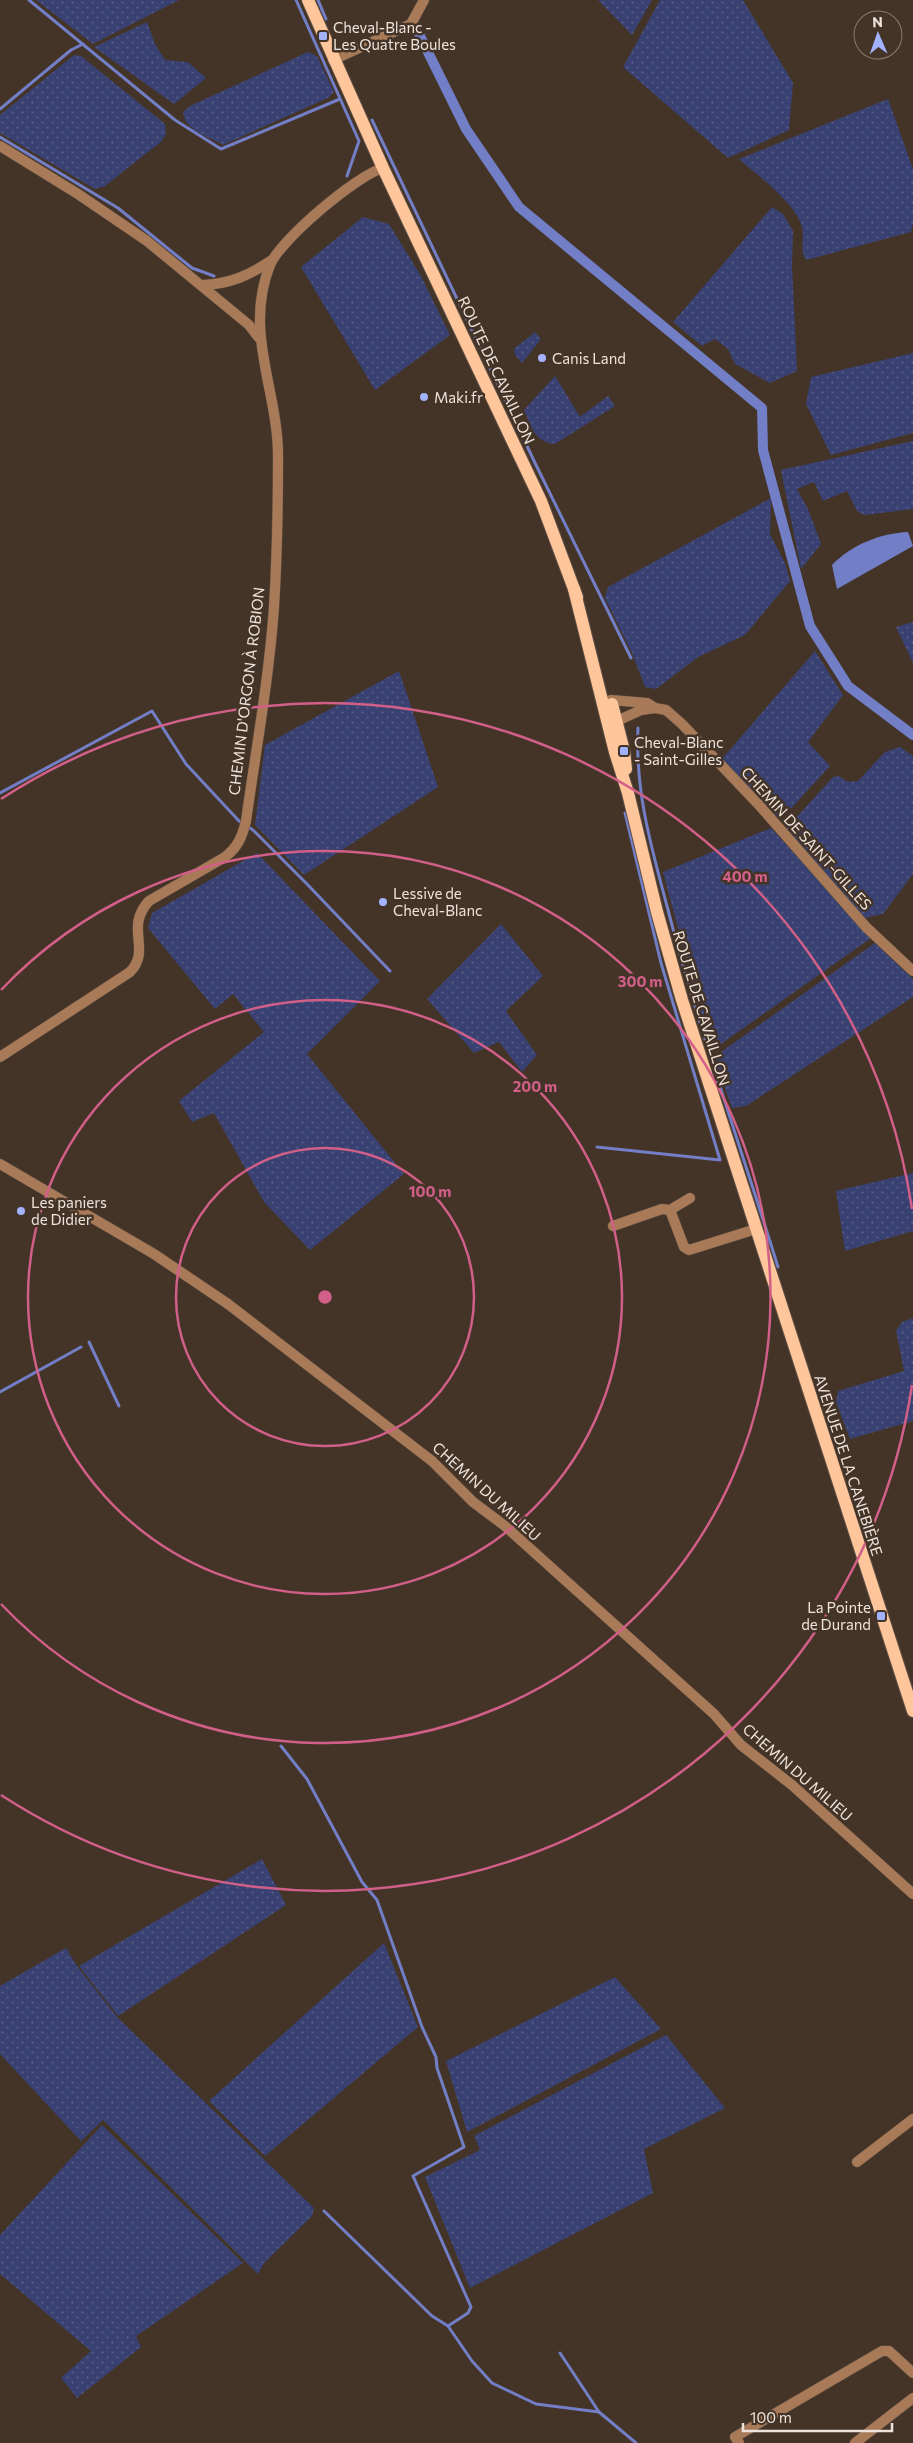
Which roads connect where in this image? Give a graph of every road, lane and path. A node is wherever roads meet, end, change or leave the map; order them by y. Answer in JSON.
{"nodes":[{"id":1,"x":308,"y":0,"type":"edge"},
{"id":2,"x":424,"y":0,"type":"edge"},
{"id":3,"x":333,"y":60,"type":"junction"},
{"id":4,"x":0,"y":146,"type":"edge"},
{"id":5,"x":383,"y":168,"type":"junction"},
{"id":6,"x":273,"y":259,"type":"junction"},
{"id":7,"x":204,"y":285,"type":"junction"},
{"id":8,"x":259,"y":339,"type":"junction"},
{"id":9,"x":574,"y":589,"type":"junction"},
{"id":10,"x":591,"y":654,"type":"junction"},
{"id":11,"x":609,"y":701,"type":"junction"},
{"id":12,"x":655,"y":708,"type":"junction"},
{"id":13,"x":612,"y":720,"type":"junction"},
{"id":14,"x":913,"y":971,"type":"edge"},
{"id":15,"x":0,"y":1057,"type":"edge"},
{"id":16,"x":0,"y":1164,"type":"edge"},
{"id":17,"x":690,"y":1198,"type":"dead end"},
{"id":18,"x":670,"y":1210,"type":"junction"},
{"id":19,"x":613,"y":1226,"type":"dead end"},
{"id":20,"x":756,"y":1229,"type":"junction"},
{"id":21,"x":913,"y":1711,"type":"edge"},
{"id":22,"x":913,"y":1894,"type":"edge"},
{"id":23,"x":913,"y":2119,"type":"edge"},
{"id":24,"x":857,"y":2162,"type":"dead end"},
{"id":25,"x":913,"y":2373,"type":"edge"},
{"id":26,"x":913,"y":2398,"type":"edge"},
{"id":27,"x":739,"y":2443,"type":"edge"},
{"id":28,"x":855,"y":2443,"type":"edge"}],
"edges":[{"from":1,"to":3,"type":"main road","name":"ROUTE DE CAVAILLON"},
{"from":2,"to":3,"type":"street"},
{"from":3,"to":5,"type":"main road","name":"ROUTE DE CAVAILLON"},
{"from":4,"to":7,"type":"street"},
{"from":5,"to":6,"type":"street","name":"CHEMIN D'ORGON À ROBION"},
{"from":5,"to":9,"type":"main road","name":"ROUTE DE CAVAILLON"},
{"from":6,"to":7,"type":"street"},
{"from":6,"to":8,"type":"street","name":"CHEMIN D'ORGON À ROBION"},
{"from":7,"to":8,"type":"street"},
{"from":8,"to":15,"type":"street","name":"CHEMIN D'ORGON À ROBION"},
{"from":9,"to":10,"type":"main road","name":"ROUTE DE CAVAILLON"},
{"from":9,"to":11,"type":"main road","name":"ROUTE DE CAVAILLON"},
{"from":10,"to":11,"type":"street"},
{"from":10,"to":13,"type":"main road","name":"ROUTE DE CAVAILLON"},
{"from":11,"to":12,"type":"street","name":"CHEMIN DE SAINT-GILLES"},
{"from":11,"to":13,"type":"main road","name":"ROUTE DE CAVAILLON"},
{"from":12,"to":13,"type":"street"},
{"from":12,"to":14,"type":"street","name":"CHEMIN DE SAINT-GILLES"},
{"from":13,"to":20,"type":"main road","name":"ROUTE DE CAVAILLON"},
{"from":16,"to":22,"type":"street","name":"CHEMIN DU MILIEU"},
{"from":17,"to":18,"type":"street"},
{"from":18,"to":19,"type":"street"},
{"from":18,"to":20,"type":"street"},
{"from":20,"to":21,"type":"main road","name":"AVENUE DE LA CANEBIÈRE"},
{"from":23,"to":24,"type":"street"},
{"from":25,"to":27,"type":"street"},
{"from":26,"to":28,"type":"street"}]}
